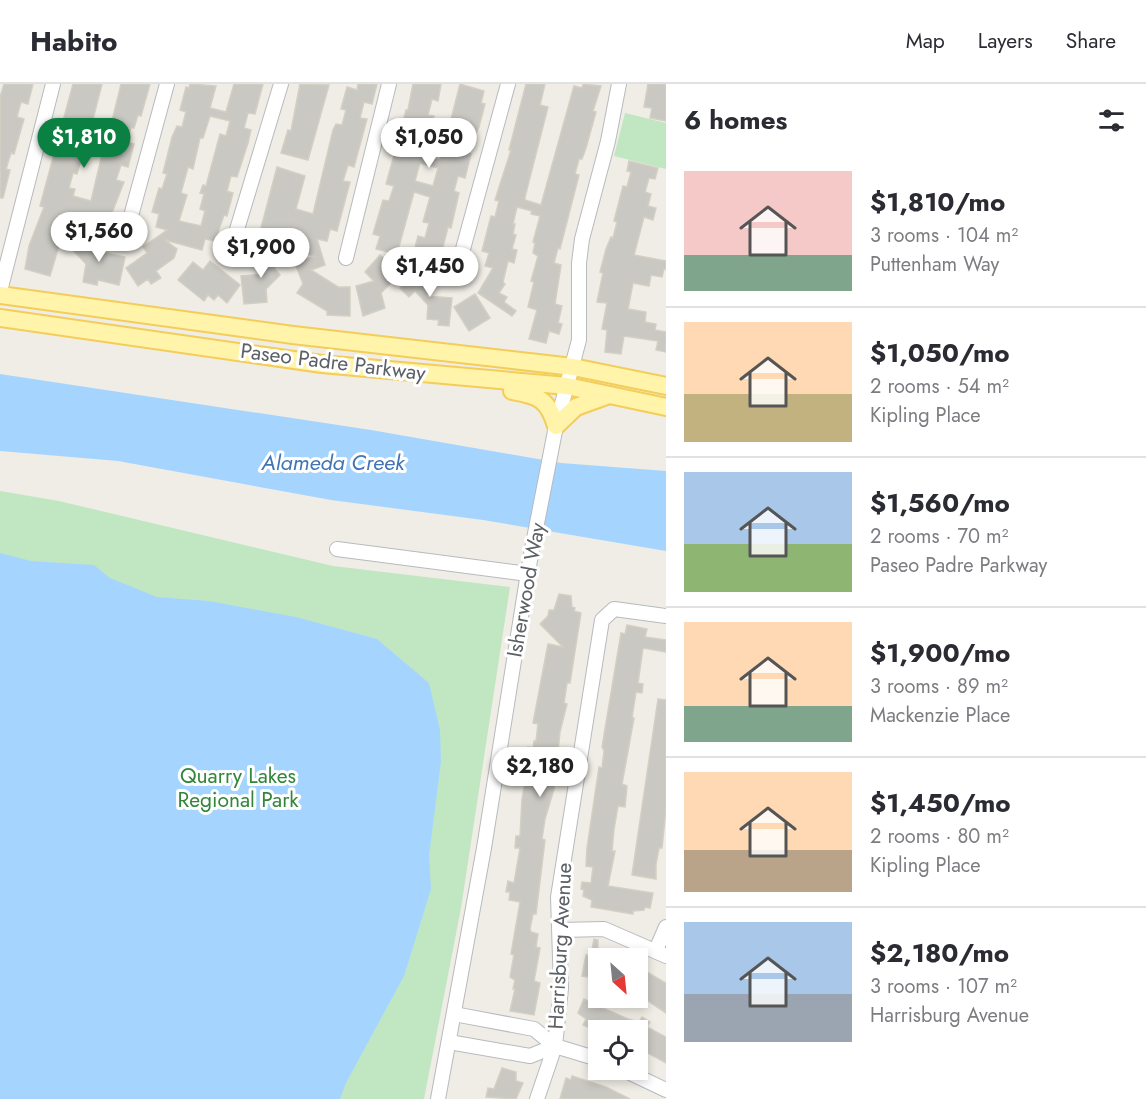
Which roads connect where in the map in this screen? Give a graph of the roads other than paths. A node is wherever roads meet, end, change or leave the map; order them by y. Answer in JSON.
{"nodes":[{"id":1,"x":53,"y":84,"type":"edge"},
{"id":2,"x":167,"y":84,"type":"edge"},
{"id":3,"x":281,"y":84,"type":"edge"},
{"id":4,"x":389,"y":84,"type":"edge"},
{"id":5,"x":508,"y":84,"type":"edge"},
{"id":6,"x":619,"y":84,"type":"edge"},
{"id":7,"x":128,"y":227,"type":"dead end"},
{"id":8,"x":232,"y":246,"type":"dead end"},
{"id":9,"x":346,"y":258,"type":"dead end"},
{"id":10,"x":457,"y":271,"type":"dead end"},
{"id":11,"x":0,"y":293,"type":"edge"},
{"id":12,"x":0,"y":318,"type":"edge"},
{"id":13,"x":573,"y":367,"type":"junction"},
{"id":14,"x":447,"y":375,"type":"junction"},
{"id":15,"x":567,"y":386,"type":"junction"},
{"id":16,"x":666,"y":386,"type":"edge"},
{"id":17,"x":610,"y":395,"type":"junction"},
{"id":18,"x":666,"y":407,"type":"edge"},
{"id":19,"x":556,"y":427,"type":"junction"},
{"id":20,"x":337,"y":549,"type":"dead end"},
{"id":21,"x":528,"y":574,"type":"junction"},
{"id":22,"x":666,"y":616,"type":"edge"},
{"id":23,"x":666,"y":927,"type":"edge"},
{"id":24,"x":560,"y":930,"type":"junction"},
{"id":25,"x":661,"y":953,"type":"edge"},
{"id":26,"x":454,"y":1014,"type":"junction"},
{"id":27,"x":449,"y":1042,"type":"junction"},
{"id":28,"x":555,"y":1046,"type":"junction"},
{"id":29,"x":588,"y":1056,"type":"edge"},
{"id":30,"x":645,"y":1080,"type":"edge"},
{"id":31,"x":666,"y":1090,"type":"edge"},
{"id":32,"x":438,"y":1099,"type":"edge"},
{"id":33,"x":537,"y":1099,"type":"edge"}],
"edges":[{"from":1,"to":11,"type":"street"},
{"from":2,"to":7,"type":"street"},
{"from":3,"to":8,"type":"street"},
{"from":4,"to":9,"type":"street"},
{"from":5,"to":10,"type":"street"},
{"from":6,"to":13,"type":"street","name":"Isherwood Way"},
{"from":11,"to":13,"type":"main road","name":"Paseo Padre Parkway"},
{"from":12,"to":14,"type":"main road","name":"Paseo Padre Parkway"},
{"from":13,"to":15,"type":"street","name":"Isherwood Way"},
{"from":13,"to":16,"type":"main road","name":"Paseo Padre Parkway"},
{"from":14,"to":15,"type":"main road","name":"Paseo Padre Parkway"},
{"from":14,"to":19,"type":"main road"},
{"from":15,"to":17,"type":"main road","name":"Paseo Padre Parkway"},
{"from":15,"to":19,"type":"street","name":"Isherwood Way"},
{"from":17,"to":18,"type":"main road","name":"Paseo Padre Parkway"},
{"from":17,"to":19,"type":"main road"},
{"from":19,"to":21,"type":"street","name":"Isherwood Way"},
{"from":20,"to":21,"type":"street"},
{"from":21,"to":26,"type":"street","name":"Isherwood Way"},
{"from":22,"to":24,"type":"street","name":"Harrisburg Avenue"},
{"from":23,"to":25,"type":"street"},
{"from":24,"to":25,"type":"street"},
{"from":24,"to":28,"type":"street","name":"Harrisburg Avenue"},
{"from":26,"to":27,"type":"street","name":"Isherwood Way"},
{"from":26,"to":28,"type":"street"},
{"from":27,"to":28,"type":"street"},
{"from":27,"to":32,"type":"street","name":"Isherwood Way"},
{"from":28,"to":29,"type":"street"},
{"from":28,"to":33,"type":"street","name":"Harrisburg Avenue"},
{"from":30,"to":31,"type":"street"}]}
